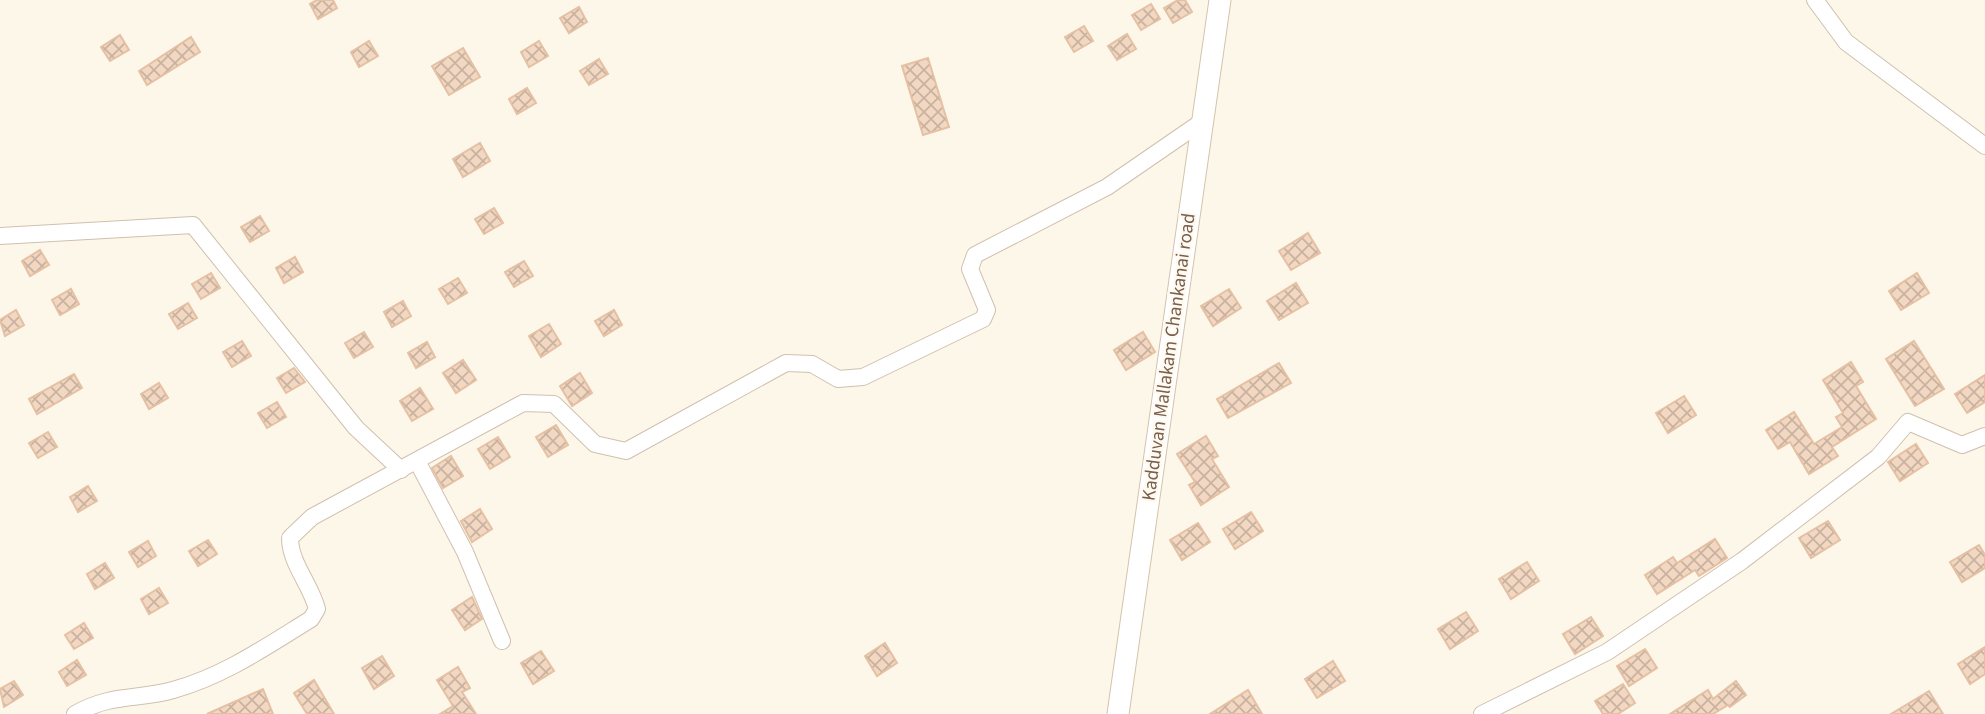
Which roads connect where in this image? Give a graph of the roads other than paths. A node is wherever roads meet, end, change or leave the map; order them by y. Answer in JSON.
{"nodes":[{"id":1,"x":1220,"y":0,"type":"edge"},
{"id":2,"x":1815,"y":0,"type":"edge"},
{"id":3,"x":1203,"y":121,"type":"junction"},
{"id":4,"x":1985,"y":146,"type":"edge"},
{"id":5,"x":0,"y":236,"type":"edge"},
{"id":6,"x":1985,"y":436,"type":"edge"},
{"id":7,"x":417,"y":461,"type":"junction"},
{"id":8,"x":401,"y":470,"type":"junction"},
{"id":9,"x":502,"y":640,"type":"dead end"},
{"id":10,"x":75,"y":714,"type":"edge"},
{"id":11,"x":1118,"y":714,"type":"edge"},
{"id":12,"x":1482,"y":714,"type":"edge"}],
"edges":[{"from":1,"to":3,"type":"main road","name":"Kadduvan Mallakam Chankanai road"},
{"from":2,"to":4,"type":"street"},
{"from":3,"to":7,"type":"street"},
{"from":3,"to":11,"type":"main road","name":"Kadduvan Mallakam Chankanai road"},
{"from":5,"to":8,"type":"street"},
{"from":6,"to":12,"type":"street"},
{"from":7,"to":8,"type":"street"},
{"from":7,"to":9,"type":"street"},
{"from":8,"to":10,"type":"street"}]}
